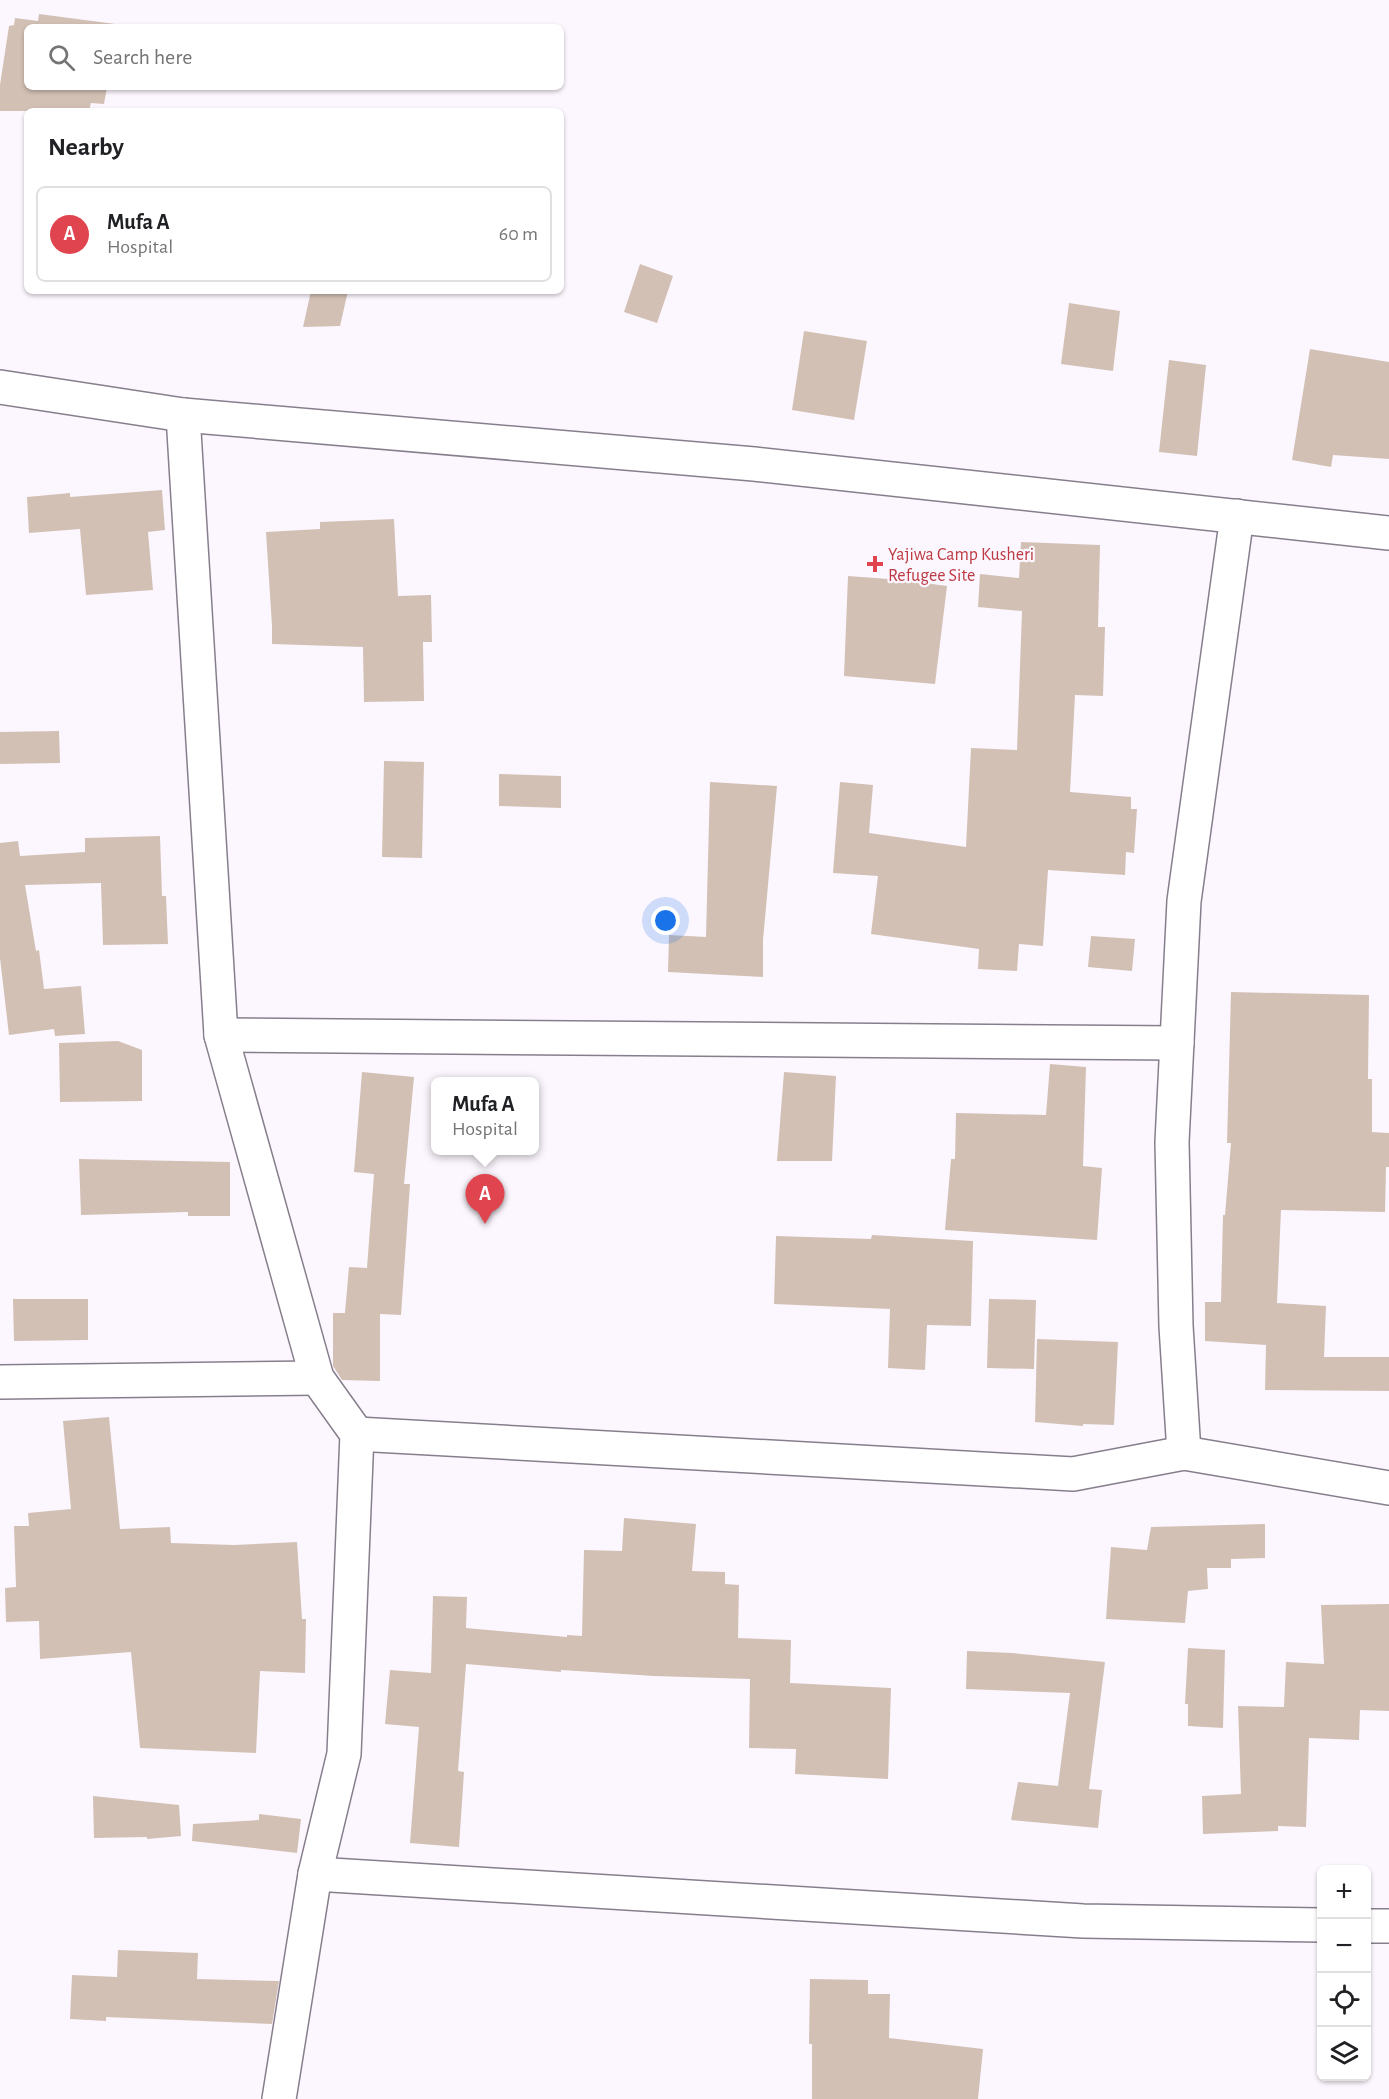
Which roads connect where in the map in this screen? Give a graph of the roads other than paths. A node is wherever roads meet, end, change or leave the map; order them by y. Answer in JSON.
{"nodes":[{"id":1,"x":0,"y":387,"type":"edge"},
{"id":2,"x":183,"y":415,"type":"junction"},
{"id":3,"x":1237,"y":516,"type":"junction"},
{"id":4,"x":1389,"y":532,"type":"edge"},
{"id":5,"x":221,"y":1035,"type":"junction"},
{"id":6,"x":1177,"y":1043,"type":"junction"},
{"id":7,"x":317,"y":1378,"type":"junction"},
{"id":8,"x":0,"y":1382,"type":"edge"},
{"id":9,"x":357,"y":1434,"type":"junction"},
{"id":10,"x":1184,"y":1453,"type":"junction"},
{"id":11,"x":1389,"y":1488,"type":"edge"},
{"id":12,"x":315,"y":1874,"type":"junction"},
{"id":13,"x":1317,"y":1925,"type":"edge"},
{"id":14,"x":1371,"y":1926,"type":"edge"},
{"id":15,"x":1389,"y":1926,"type":"edge"},
{"id":16,"x":279,"y":2099,"type":"edge"}],
"edges":[{"from":1,"to":2,"type":"street"},
{"from":2,"to":3,"type":"street"},
{"from":2,"to":5,"type":"street"},
{"from":3,"to":4,"type":"street"},
{"from":3,"to":6,"type":"street"},
{"from":5,"to":6,"type":"street"},
{"from":5,"to":7,"type":"street"},
{"from":6,"to":10,"type":"street"},
{"from":7,"to":8,"type":"street"},
{"from":7,"to":9,"type":"street"},
{"from":9,"to":10,"type":"street"},
{"from":9,"to":12,"type":"street"},
{"from":10,"to":11,"type":"street"},
{"from":12,"to":13,"type":"street"},
{"from":12,"to":16,"type":"street"},
{"from":14,"to":15,"type":"street"}]}
